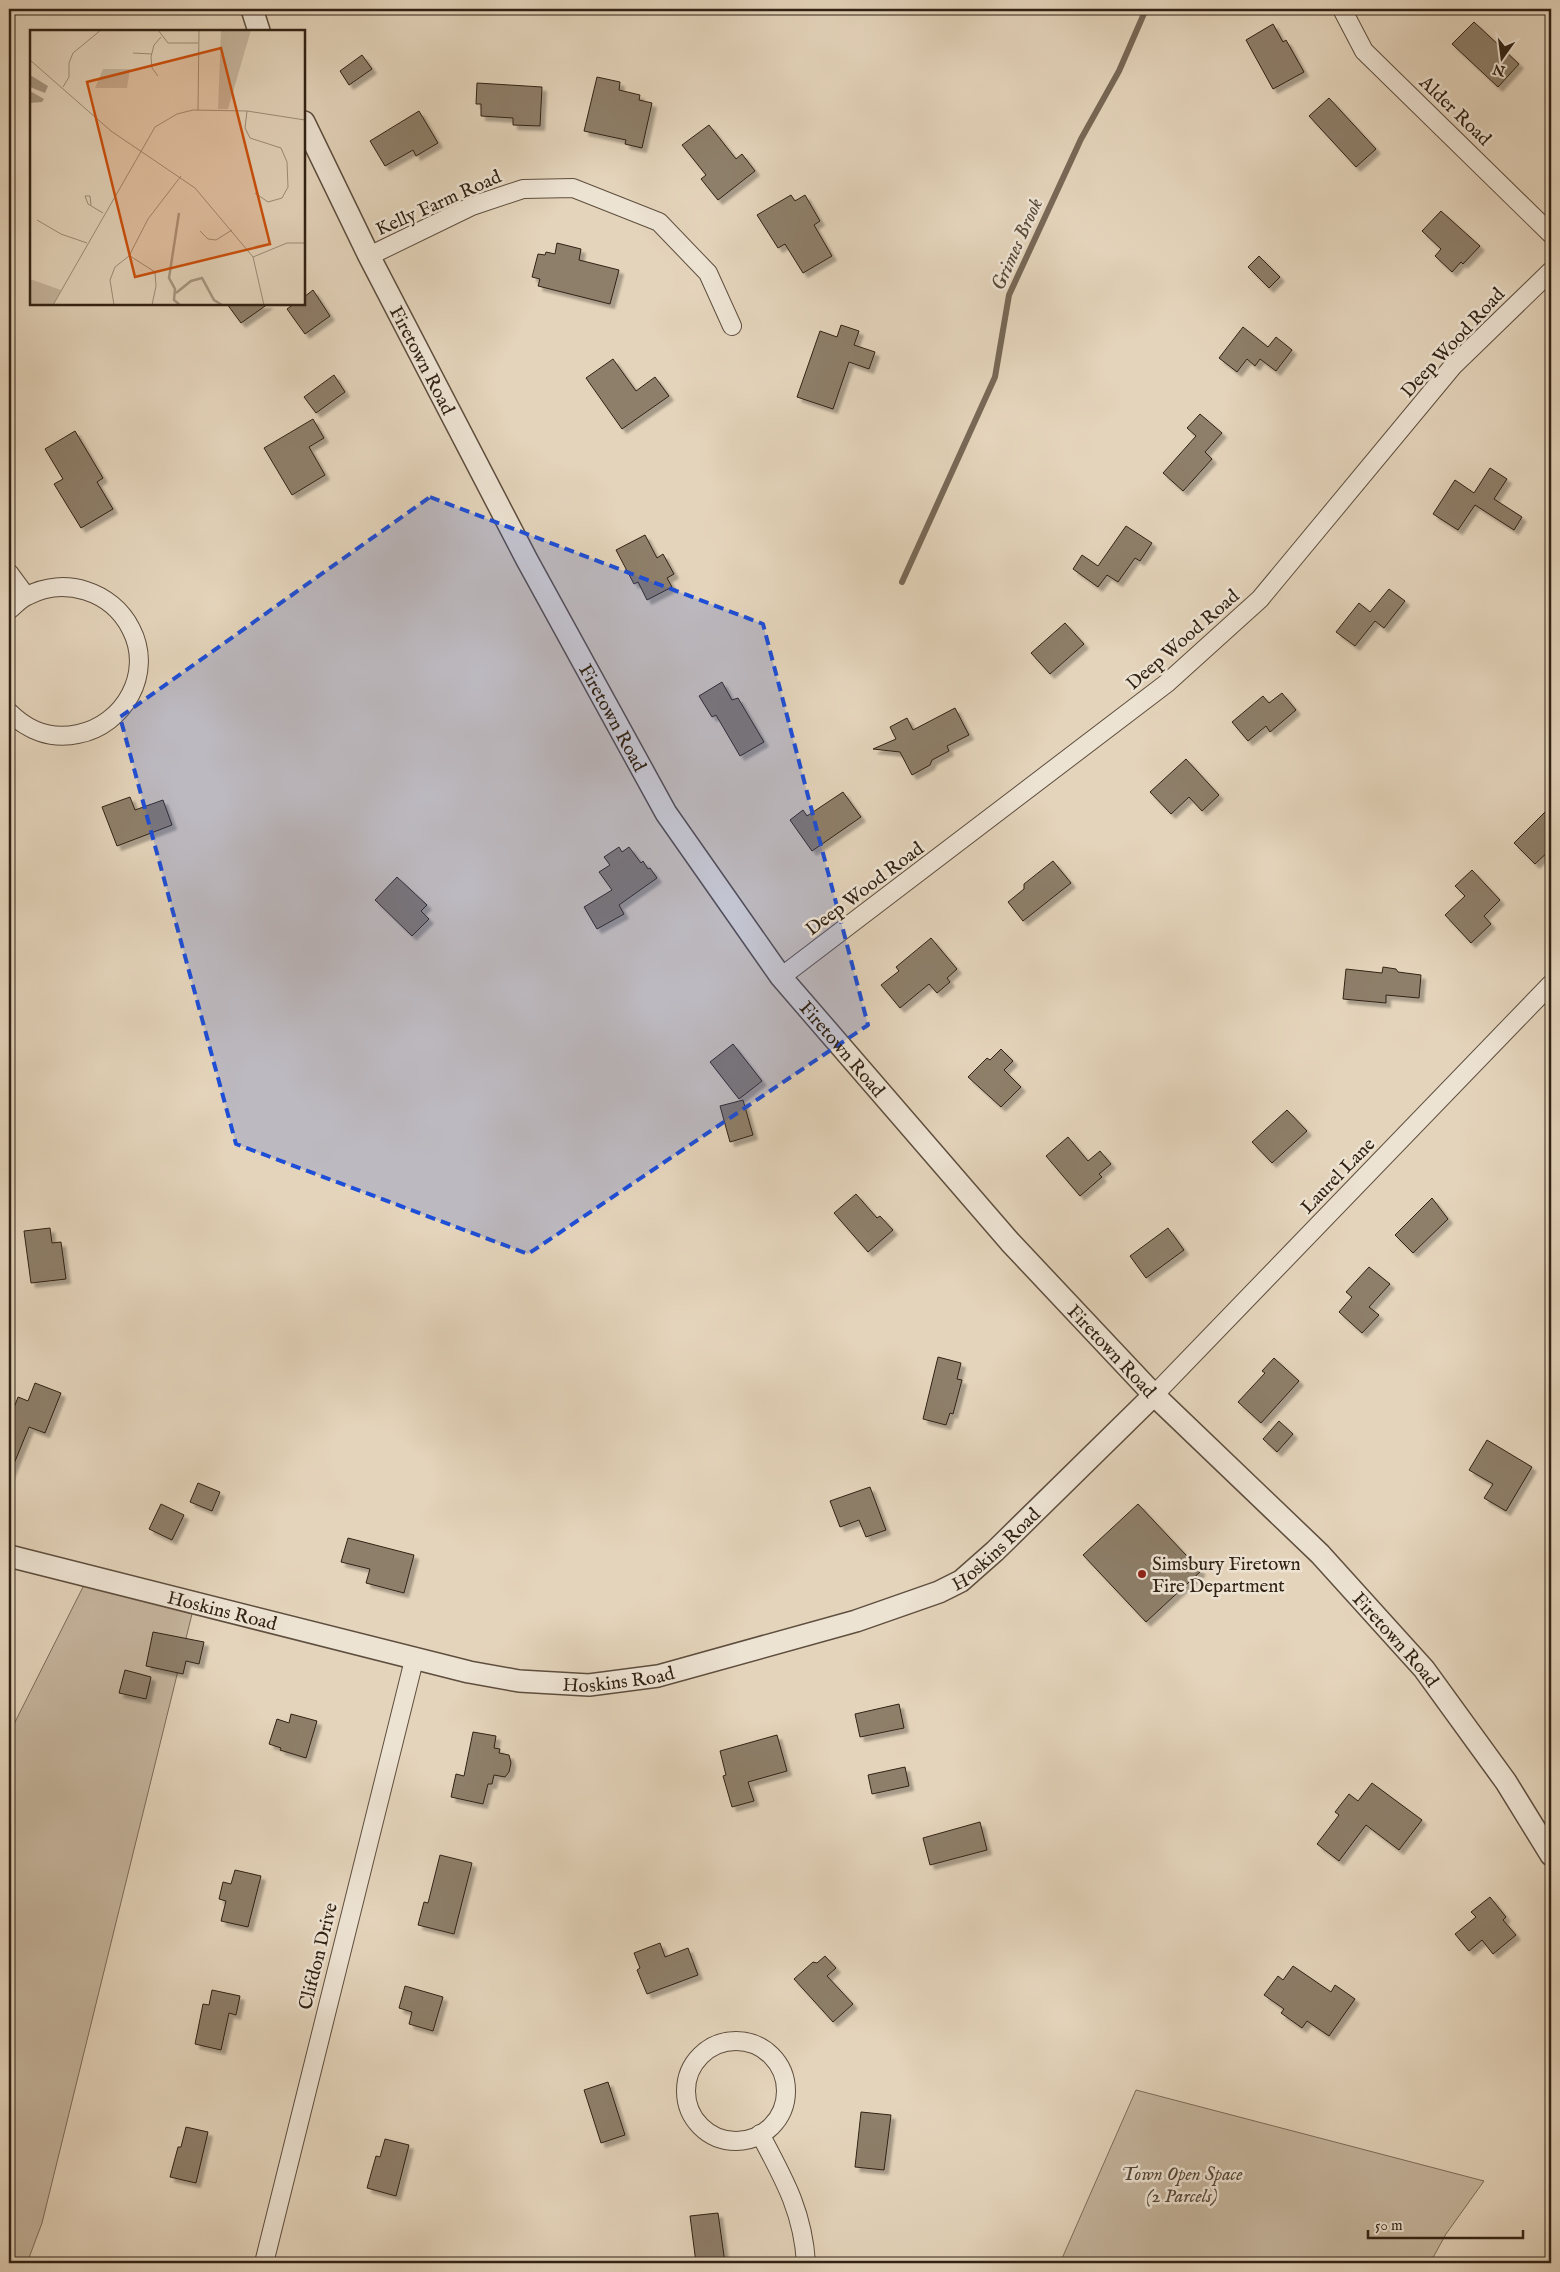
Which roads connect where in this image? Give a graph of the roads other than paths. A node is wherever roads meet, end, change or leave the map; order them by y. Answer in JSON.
{"nodes":[{"id":1,"x":252,"y":9,"type":"edge"},
{"id":2,"x":1342,"y":9,"type":"edge"},
{"id":3,"x":259,"y":30,"type":"edge"},
{"id":4,"x":305,"y":124,"type":"edge"},
{"id":5,"x":1551,"y":234,"type":"edge"},
{"id":6,"x":369,"y":256,"type":"junction"},
{"id":7,"x":1551,"y":271,"type":"edge"},
{"id":8,"x":732,"y":326,"type":"dead end"},
{"id":9,"x":9,"y":573,"type":"edge"},
{"id":10,"x":26,"y":596,"type":"junction"},
{"id":11,"x":9,"y":610,"type":"edge"},
{"id":12,"x":9,"y":712,"type":"edge"},
{"id":13,"x":782,"y":977,"type":"junction"},
{"id":14,"x":1551,"y":984,"type":"edge"},
{"id":15,"x":1154,"y":1395,"type":"junction"},
{"id":16,"x":9,"y":1556,"type":"edge"},
{"id":17,"x":414,"y":1660,"type":"junction"},
{"id":18,"x":1551,"y":1855,"type":"edge"},
{"id":19,"x":760,"y":2134,"type":"junction"},
{"id":20,"x":264,"y":2263,"type":"edge"},
{"id":21,"x":806,"y":2263,"type":"edge"}],
"edges":[{"from":1,"to":3,"type":"street"},
{"from":2,"to":5,"type":"street","name":"Alder Road"},
{"from":4,"to":6,"type":"street","name":"Firetown Road"},
{"from":6,"to":8,"type":"street","name":"Kelly Farm Road"},
{"from":6,"to":13,"type":"street","name":"Firetown Road"},
{"from":7,"to":13,"type":"street","name":"Deep Wood Road"},
{"from":9,"to":10,"type":"street"},
{"from":10,"to":11,"type":"street"},
{"from":10,"to":12,"type":"street"},
{"from":13,"to":15,"type":"street","name":"Firetown Road"},
{"from":14,"to":15,"type":"street","name":"Laurel Lane"},
{"from":15,"to":17,"type":"street","name":"Hoskins Road"},
{"from":15,"to":18,"type":"street","name":"Firetown Road"},
{"from":16,"to":17,"type":"street","name":"Hoskins Road"},
{"from":17,"to":20,"type":"street","name":"Clifdon Drive"},
{"from":19,"to":19,"type":"street"},
{"from":19,"to":21,"type":"street"}]}
